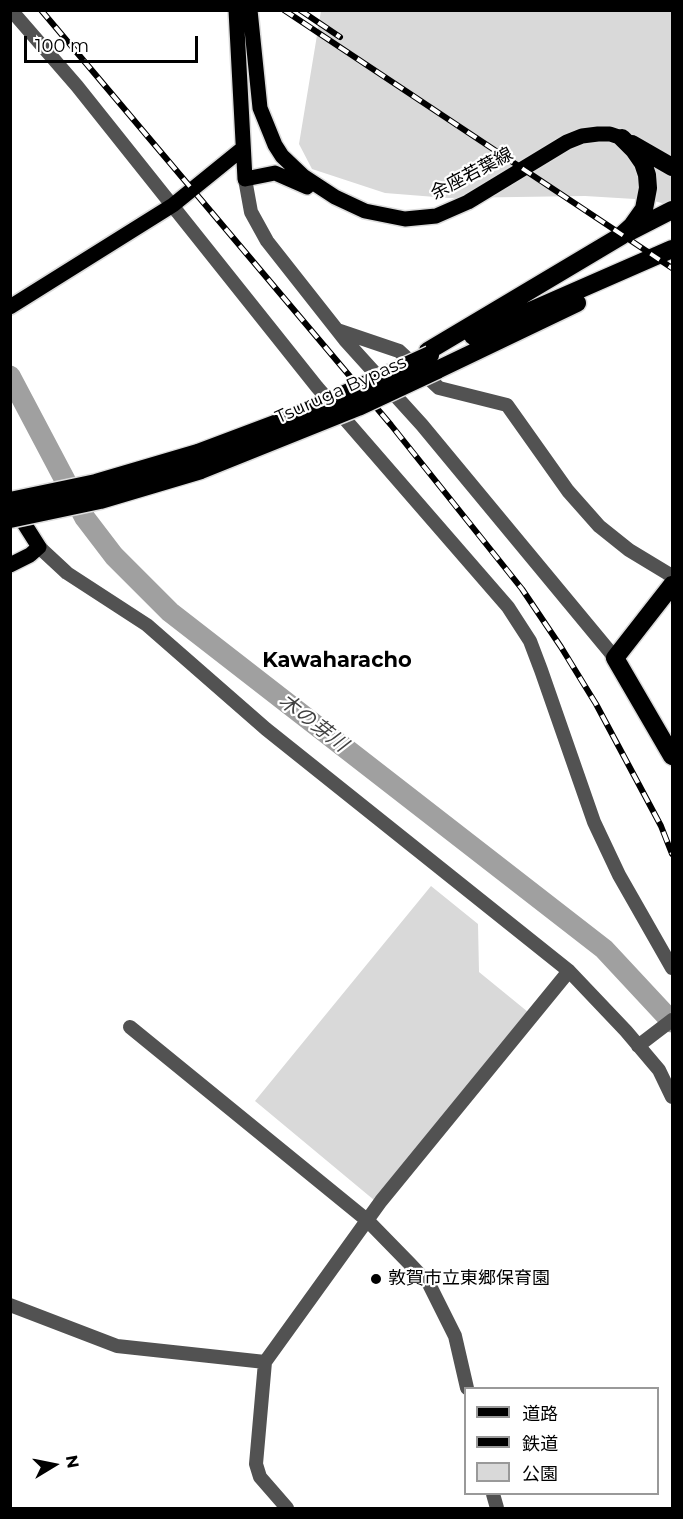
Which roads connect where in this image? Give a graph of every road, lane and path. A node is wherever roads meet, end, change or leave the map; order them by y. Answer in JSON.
{"nodes":[{"id":1,"x":11,"y":10,"type":"edge"},
{"id":2,"x":236,"y":10,"type":"edge"},
{"id":3,"x":250,"y":10,"type":"edge"},
{"id":4,"x":622,"y":138,"type":"junction"},
{"id":5,"x":242,"y":150,"type":"junction"},
{"id":6,"x":672,"y":167,"type":"edge"},
{"id":7,"x":245,"y":179,"type":"junction"},
{"id":8,"x":335,"y":198,"type":"junction"},
{"id":9,"x":173,"y":205,"type":"junction"},
{"id":10,"x":672,"y":210,"type":"edge"},
{"id":11,"x":621,"y":236,"type":"junction"},
{"id":12,"x":672,"y":249,"type":"edge"},
{"id":13,"x":672,"y":255,"type":"edge"},
{"id":14,"x":672,"y":262,"type":"edge"},
{"id":15,"x":597,"y":293,"type":"junction"},
{"id":16,"x":10,"y":307,"type":"edge"},
{"id":17,"x":337,"y":330,"type":"junction"},
{"id":18,"x":432,"y":359,"type":"junction"},
{"id":19,"x":201,"y":470,"type":"junction"},
{"id":20,"x":10,"y":501,"type":"edge"},
{"id":21,"x":10,"y":519,"type":"edge"},
{"id":22,"x":10,"y":528,"type":"edge"},
{"id":23,"x":39,"y":547,"type":"junction"},
{"id":24,"x":10,"y":565,"type":"edge"},
{"id":25,"x":672,"y":576,"type":"edge"},
{"id":26,"x":672,"y":585,"type":"edge"},
{"id":27,"x":615,"y":658,"type":"junction"},
{"id":28,"x":672,"y":756,"type":"edge"},
{"id":29,"x":672,"y":968,"type":"edge"},
{"id":30,"x":569,"y":971,"type":"junction"},
{"id":31,"x":672,"y":1020,"type":"edge"},
{"id":32,"x":130,"y":1027,"type":"dead end"},
{"id":33,"x":644,"y":1042,"type":"junction"},
{"id":34,"x":672,"y":1097,"type":"edge"},
{"id":35,"x":368,"y":1221,"type":"junction"},
{"id":36,"x":10,"y":1305,"type":"edge"},
{"id":37,"x":265,"y":1362,"type":"junction"},
{"id":38,"x":467,"y":1387,"type":"edge"},
{"id":39,"x":287,"y":1509,"type":"edge"}],
"edges":[{"from":1,"to":9,"type":"street"},
{"from":2,"to":5,"type":"main road"},
{"from":3,"to":8,"type":"main road","name":"余座若葉線"},
{"from":4,"to":6,"type":"highway"},
{"from":4,"to":8,"type":"main road","name":"余座若葉線"},
{"from":4,"to":11,"type":"highway"},
{"from":5,"to":7,"type":"main road"},
{"from":5,"to":9,"type":"main road"},
{"from":7,"to":8,"type":"main road","name":"余座若葉線"},
{"from":7,"to":17,"type":"street"},
{"from":9,"to":16,"type":"main road"},
{"from":9,"to":29,"type":"street"},
{"from":10,"to":11,"type":"highway"},
{"from":11,"to":18,"type":"highway"},
{"from":12,"to":18,"type":"highway","name":"Tsuruga Bypass"},
{"from":13,"to":15,"type":"highway","name":"Tsuruga Bypass"},
{"from":14,"to":15,"type":"highway"},
{"from":15,"to":18,"type":"highway","name":"Tsuruga Bypass"},
{"from":17,"to":25,"type":"street"},
{"from":17,"to":27,"type":"street"},
{"from":18,"to":19,"type":"highway","name":"Tsuruga Bypass","bridge":true},
{"from":18,"to":20,"type":"highway","name":"Tsuruga Bypass","bridge":true},
{"from":19,"to":21,"type":"highway","name":"Tsuruga Bypass","bridge":true},
{"from":19,"to":22,"type":"highway","bridge":true},
{"from":20,"to":23,"type":"main road"},
{"from":23,"to":24,"type":"main road"},
{"from":23,"to":30,"type":"street"},
{"from":26,"to":27,"type":"highway"},
{"from":27,"to":28,"type":"highway"},
{"from":30,"to":33,"type":"street"},
{"from":30,"to":35,"type":"street"},
{"from":31,"to":33,"type":"street"},
{"from":32,"to":35,"type":"street"},
{"from":33,"to":34,"type":"street"},
{"from":35,"to":37,"type":"street"},
{"from":35,"to":38,"type":"street"},
{"from":36,"to":37,"type":"street"},
{"from":37,"to":39,"type":"street"}]}
